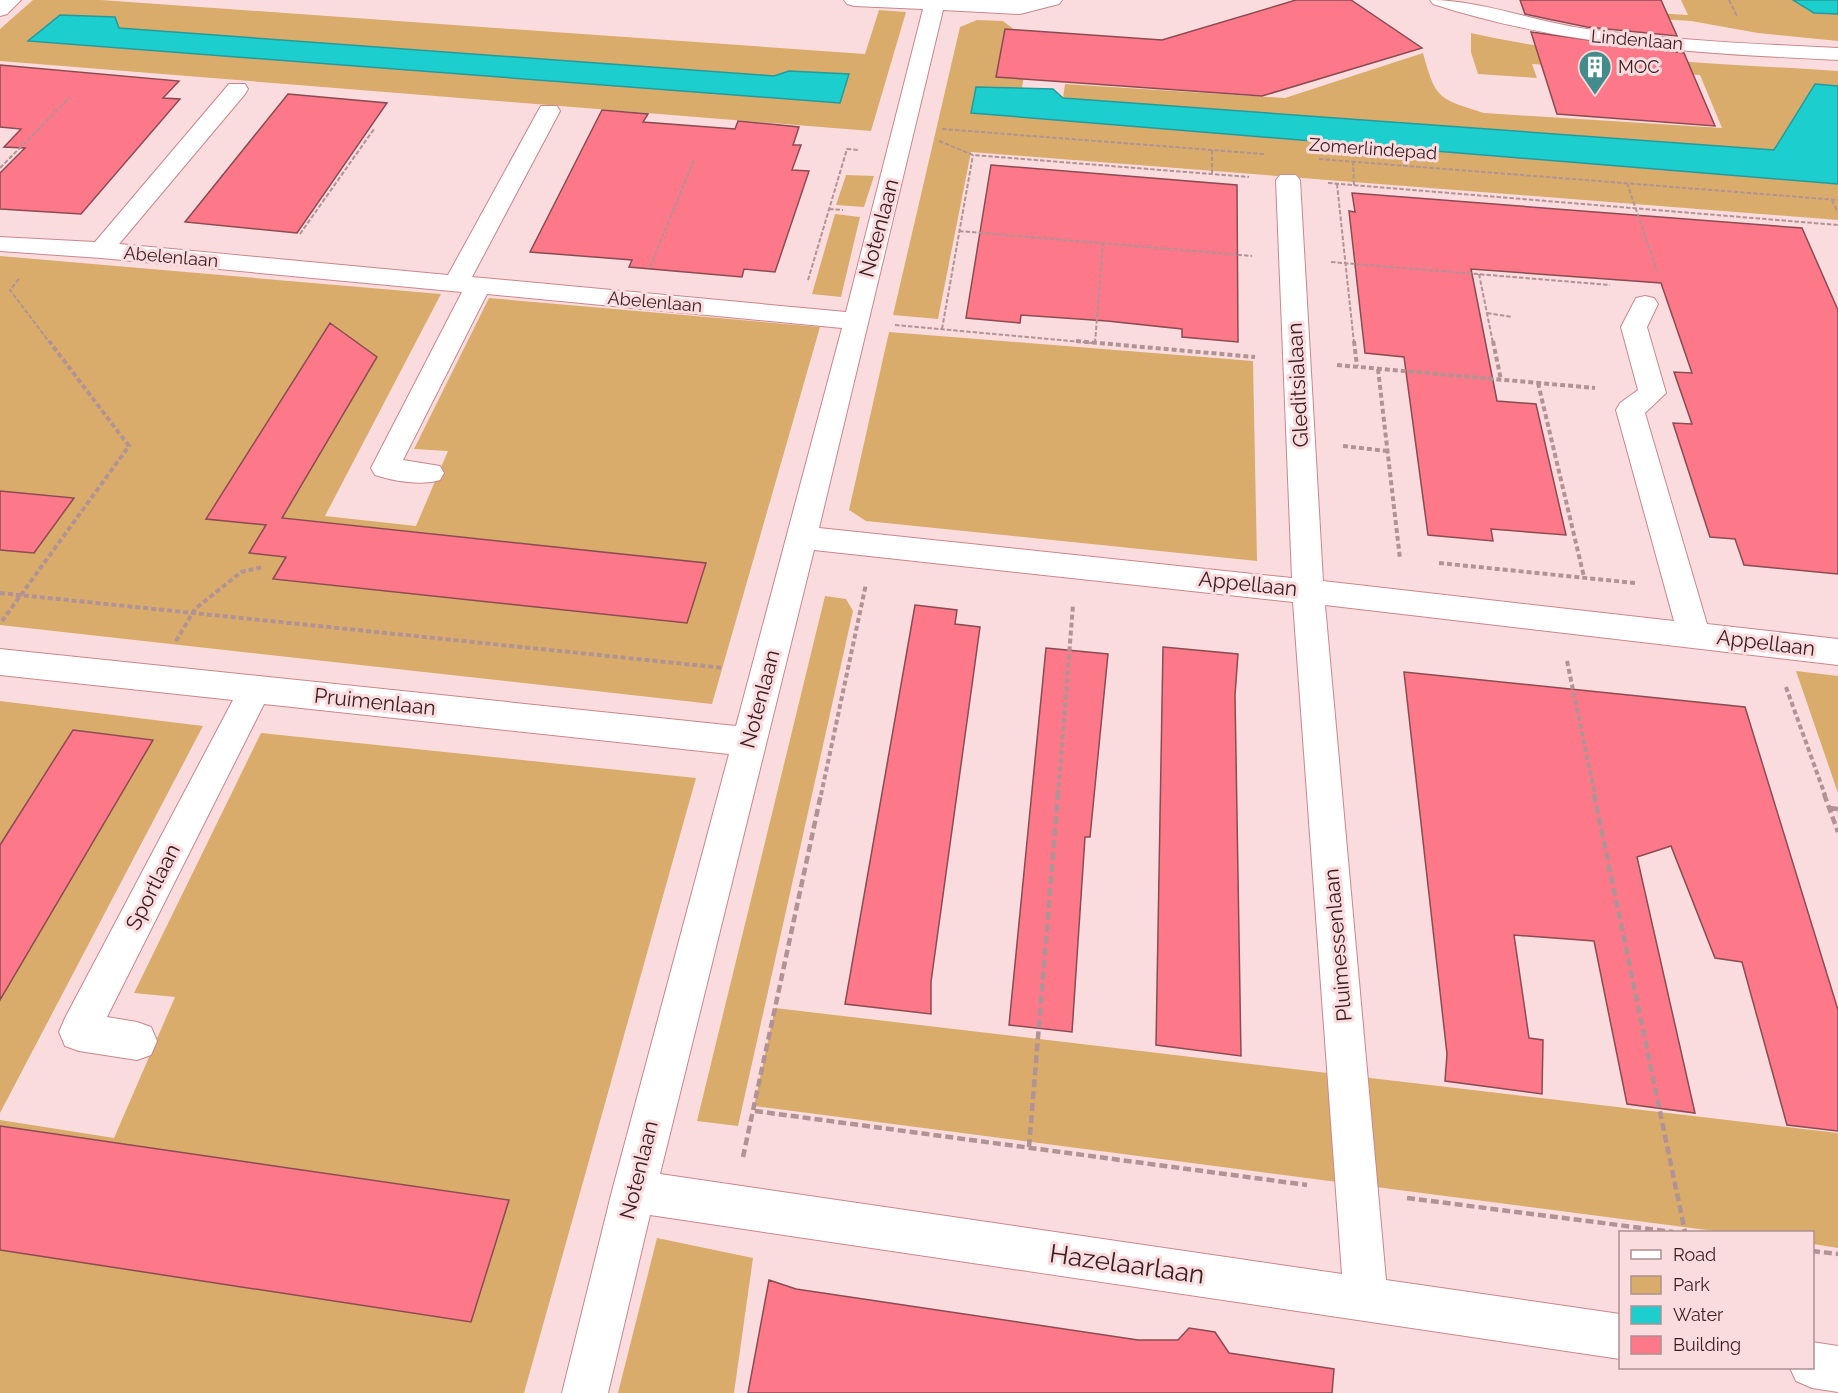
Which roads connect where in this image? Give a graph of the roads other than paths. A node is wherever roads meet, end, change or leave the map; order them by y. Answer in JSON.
{"nodes":[{"id":1,"x":11,"y":0,"type":"edge"},
{"id":2,"x":854,"y":0,"type":"edge"},
{"id":3,"x":1052,"y":0,"type":"edge"},
{"id":4,"x":1440,"y":0,"type":"edge"},
{"id":5,"x":934,"y":5,"type":"junction"},
{"id":6,"x":0,"y":9,"type":"edge"},
{"id":7,"x":1838,"y":54,"type":"edge"},
{"id":8,"x":237,"y":89,"type":"dead end"},
{"id":9,"x":549,"y":111,"type":"dead end"},
{"id":10,"x":1288,"y":180,"type":"road end"},
{"id":11,"x":0,"y":244,"type":"edge"},
{"id":12,"x":101,"y":250,"type":"junction"},
{"id":13,"x":467,"y":285,"type":"junction"},
{"id":14,"x":1645,"y":304,"type":"road end"},
{"id":15,"x":855,"y":321,"type":"junction"},
{"id":16,"x":430,"y":474,"type":"dead end"},
{"id":17,"x":802,"y":538,"type":"junction"},
{"id":18,"x":1308,"y":591,"type":"junction"},
{"id":19,"x":1694,"y":634,"type":"junction"},
{"id":20,"x":1838,"y":652,"type":"edge"},
{"id":21,"x":0,"y":662,"type":"edge"},
{"id":22,"x":255,"y":689,"type":"junction"},
{"id":23,"x":749,"y":742,"type":"junction"},
{"id":24,"x":137,"y":1041,"type":"dead end"},
{"id":25,"x":633,"y":1191,"type":"junction"},
{"id":26,"x":1366,"y":1300,"type":"junction"},
{"id":27,"x":1619,"y":1337,"type":"edge"},
{"id":28,"x":1814,"y":1365,"type":"edge"},
{"id":29,"x":1838,"y":1369,"type":"edge"},
{"id":30,"x":585,"y":1393,"type":"edge"}],
"edges":[{"from":1,"to":6,"type":"street"},
{"from":2,"to":5,"type":"street"},
{"from":3,"to":5,"type":"street"},
{"from":4,"to":7,"type":"street","name":"Lindenlaan"},
{"from":5,"to":15,"type":"street","name":"Notenlaan"},
{"from":8,"to":12,"type":"street","name":"Abelenlaan"},
{"from":9,"to":13,"type":"street"},
{"from":10,"to":18,"type":"street","name":"Gleditsialaan"},
{"from":11,"to":12,"type":"street","name":"Abelenlaan"},
{"from":12,"to":13,"type":"street","name":"Abelenlaan"},
{"from":13,"to":15,"type":"street","name":"Abelenlaan"},
{"from":13,"to":16,"type":"street"},
{"from":14,"to":19,"type":"street","name":"Appellaan"},
{"from":15,"to":17,"type":"street","name":"Notenlaan"},
{"from":17,"to":18,"type":"street","name":"Appellaan"},
{"from":17,"to":23,"type":"street","name":"Notenlaan"},
{"from":18,"to":19,"type":"street","name":"Appellaan"},
{"from":18,"to":26,"type":"street","name":"Pluimessenlaan"},
{"from":19,"to":20,"type":"street","name":"Appellaan"},
{"from":21,"to":22,"type":"street","name":"Pruimenlaan"},
{"from":22,"to":23,"type":"street","name":"Pruimenlaan"},
{"from":22,"to":24,"type":"street","name":"Sportlaan"},
{"from":23,"to":25,"type":"street","name":"Notenlaan"},
{"from":25,"to":26,"type":"street","name":"Hazelaarlaan"},
{"from":25,"to":30,"type":"street","name":"Notenlaan"},
{"from":26,"to":27,"type":"street","name":"Hazelaarlaan"},
{"from":28,"to":29,"type":"street"}]}
